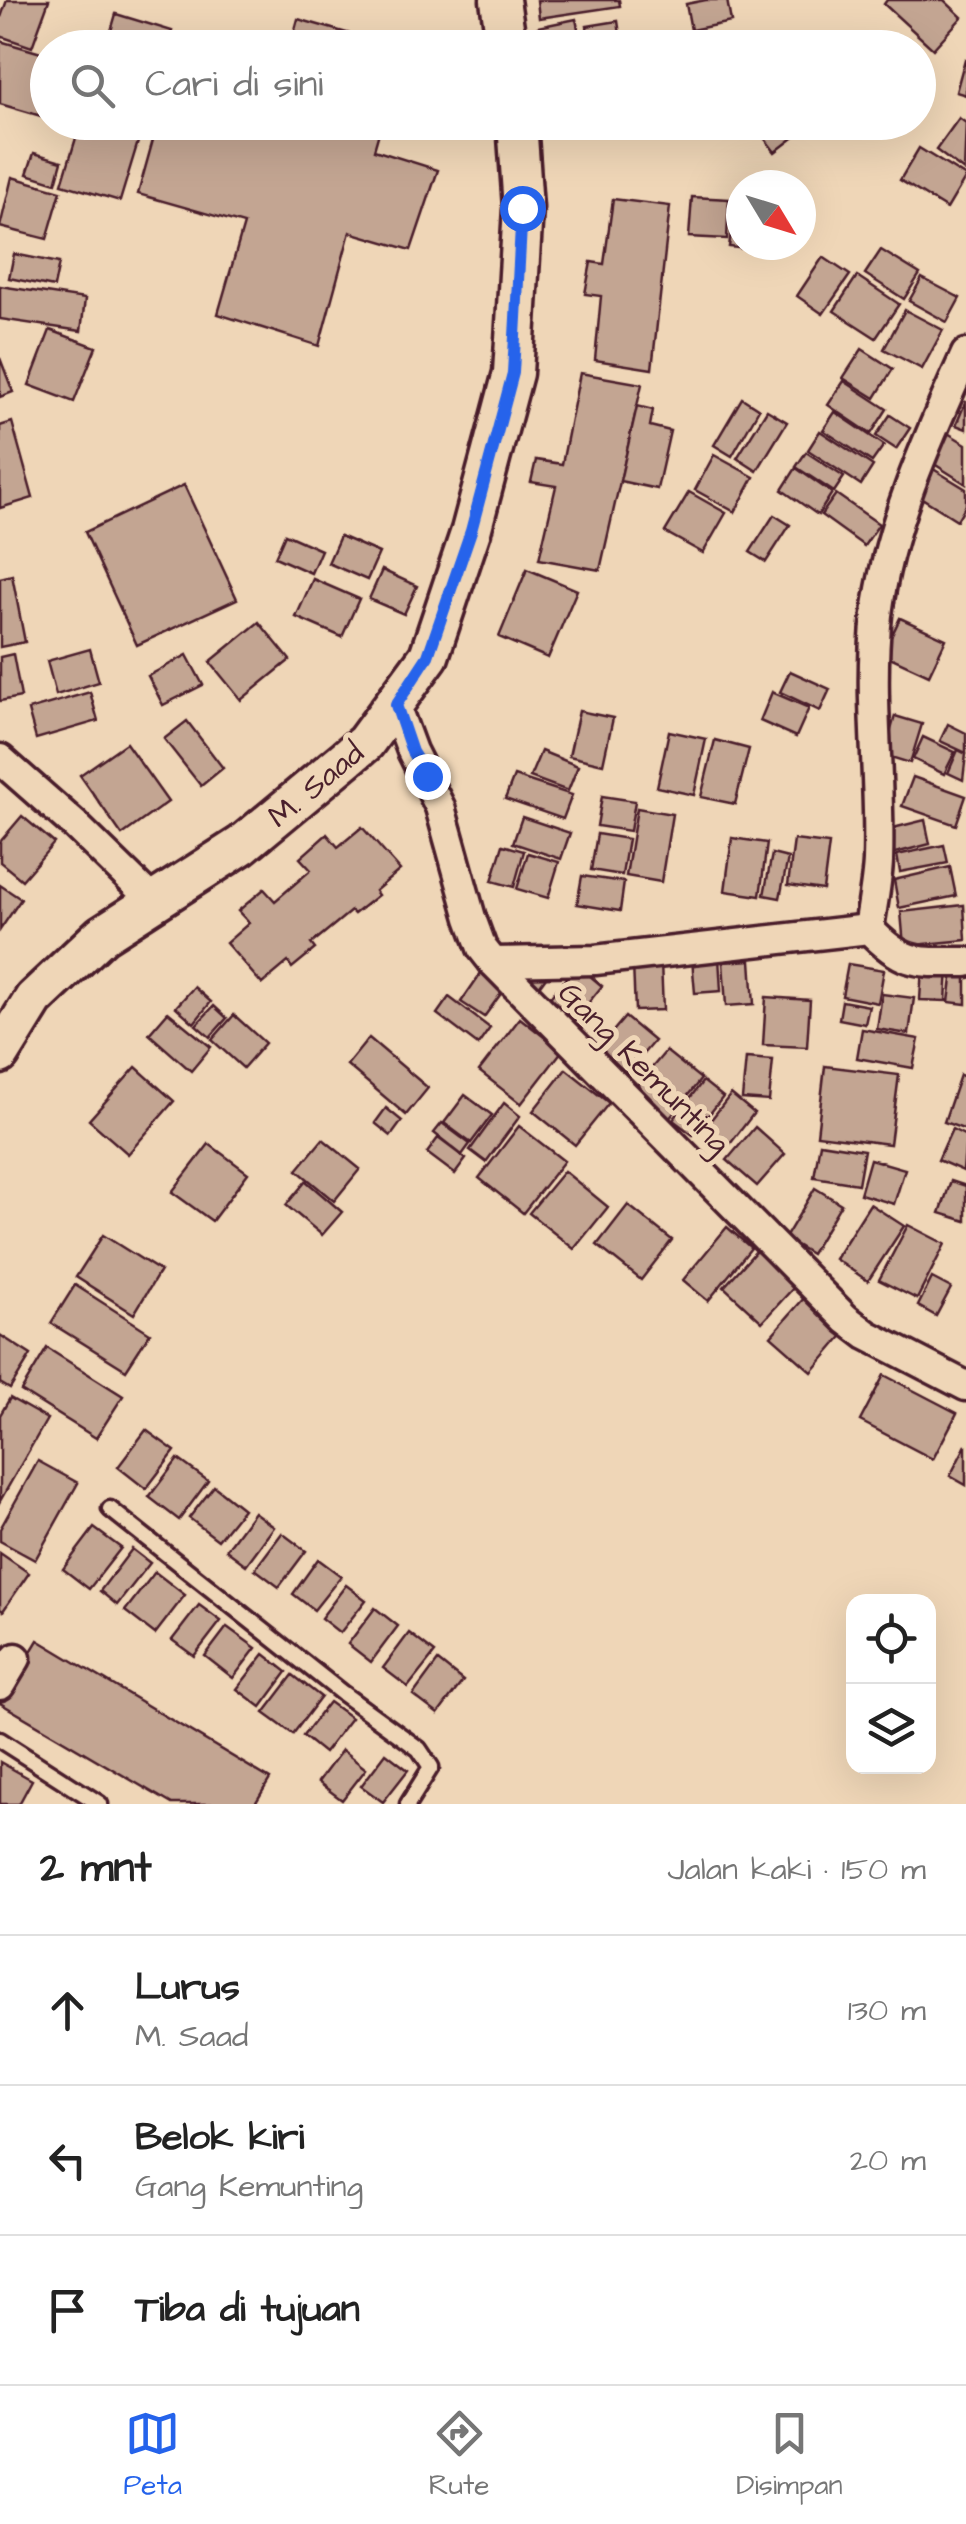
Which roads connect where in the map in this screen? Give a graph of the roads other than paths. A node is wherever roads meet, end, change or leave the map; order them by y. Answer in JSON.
{"nodes":[{"id":1,"x":500,"y":0,"type":"edge"},
{"id":2,"x":504,"y":30,"type":"edge"},
{"id":3,"x":518,"y":140,"type":"edge"},
{"id":4,"x":966,"y":354,"type":"edge"},
{"id":5,"x":396,"y":705,"type":"junction"},
{"id":6,"x":0,"y":759,"type":"edge"},
{"id":7,"x":155,"y":903,"type":"junction"},
{"id":8,"x":869,"y":929,"type":"junction"},
{"id":9,"x":493,"y":962,"type":"junction"},
{"id":10,"x":966,"y":962,"type":"edge"},
{"id":11,"x":0,"y":1054,"type":"edge"},
{"id":12,"x":966,"y":1386,"type":"edge"},
{"id":13,"x":110,"y":1508,"type":"dead end"},
{"id":14,"x":16,"y":1658,"type":"dead end"},
{"id":15,"x":0,"y":1685,"type":"edge"},
{"id":16,"x":0,"y":1740,"type":"edge"},
{"id":17,"x":100,"y":1804,"type":"edge"},
{"id":18,"x":408,"y":1804,"type":"edge"}],
"edges":[{"from":1,"to":2,"type":"street"},
{"from":3,"to":5,"type":"street","name":"M. Saad"},
{"from":4,"to":8,"type":"street"},
{"from":5,"to":7,"type":"street","name":"M. Saad"},
{"from":5,"to":9,"type":"street","name":"Gang Kemunting"},
{"from":6,"to":7,"type":"street"},
{"from":7,"to":11,"type":"street","name":"M. Saad"},
{"from":8,"to":9,"type":"street"},
{"from":8,"to":10,"type":"street"},
{"from":9,"to":12,"type":"street","name":"Gang Kemunting"},
{"from":13,"to":18,"type":"lane"},
{"from":14,"to":15,"type":"street"},
{"from":16,"to":17,"type":"lane"}]}
